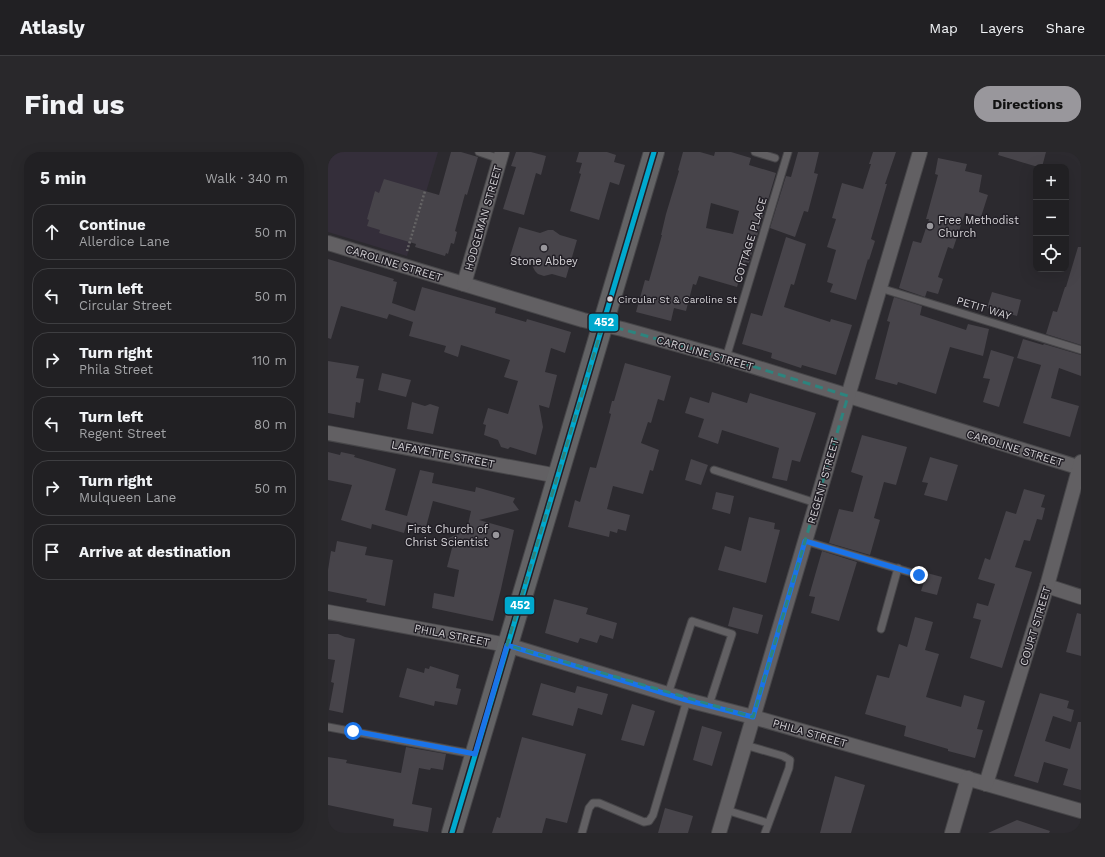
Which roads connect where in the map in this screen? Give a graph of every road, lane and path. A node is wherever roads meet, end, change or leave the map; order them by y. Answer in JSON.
{"nodes":[{"id":1,"x":479,"y":152,"type":"edge"},
{"id":2,"x":654,"y":152,"type":"edge"},
{"id":3,"x":755,"y":152,"type":"edge"},
{"id":4,"x":788,"y":152,"type":"edge"},
{"id":5,"x":920,"y":152,"type":"edge"},
{"id":6,"x":501,"y":155,"type":"edge"},
{"id":7,"x":775,"y":158,"type":"dead end"},
{"id":8,"x":425,"y":191,"type":"dead end"},
{"id":9,"x":328,"y":243,"type":"edge"},
{"id":10,"x":407,"y":251,"type":"dead end"},
{"id":11,"x":464,"y":284,"type":"junction"},
{"id":12,"x":880,"y":288,"type":"junction"},
{"id":13,"x":602,"y":324,"type":"junction"},
{"id":14,"x":1081,"y":350,"type":"edge"},
{"id":15,"x":726,"y":358,"type":"junction"},
{"id":16,"x":848,"y":396,"type":"junction"},
{"id":17,"x":328,"y":432,"type":"edge"},
{"id":18,"x":1080,"y":466,"type":"edge"},
{"id":19,"x":714,"y":470,"type":"dead end"},
{"id":20,"x":558,"y":476,"type":"junction"},
{"id":21,"x":816,"y":503,"type":"junction"},
{"id":22,"x":805,"y":541,"type":"junction"},
{"id":23,"x":898,"y":568,"type":"junction"},
{"id":24,"x":919,"y":575,"type":"dead end"},
{"id":25,"x":1048,"y":586,"type":"junction"},
{"id":26,"x":1081,"y":596,"type":"edge"},
{"id":27,"x":328,"y":612,"type":"edge"},
{"id":28,"x":881,"y":629,"type":"dead end"},
{"id":29,"x":507,"y":645,"type":"junction"},
{"id":30,"x":668,"y":694,"type":"junction"},
{"id":31,"x":686,"y":700,"type":"junction"},
{"id":32,"x":709,"y":705,"type":"junction"},
{"id":33,"x":753,"y":717,"type":"junction"},
{"id":34,"x":328,"y":727,"type":"edge"},
{"id":35,"x":745,"y":745,"type":"junction"},
{"id":36,"x":475,"y":754,"type":"junction"},
{"id":37,"x":968,"y":778,"type":"junction"},
{"id":38,"x":986,"y":784,"type":"junction"},
{"id":39,"x":726,"y":810,"type":"junction"},
{"id":40,"x":1081,"y":811,"type":"edge"},
{"id":41,"x":768,"y":823,"type":"junction"},
{"id":42,"x":452,"y":833,"type":"edge"},
{"id":43,"x":582,"y":833,"type":"edge"},
{"id":44,"x":719,"y":833,"type":"edge"},
{"id":45,"x":765,"y":833,"type":"edge"},
{"id":46,"x":952,"y":833,"type":"edge"}],
"edges":[{"from":1,"to":6,"type":"lane"},
{"from":2,"to":13,"type":"street"},
{"from":3,"to":7,"type":"lane"},
{"from":4,"to":15,"type":"lane","name":"COTTAGE PLACE"},
{"from":5,"to":12,"type":"street","name":"REGENT STREET"},
{"from":6,"to":11,"type":"street","name":"HODGEMAN STREET"},
{"from":8,"to":10,"type":"path"},
{"from":9,"to":11,"type":"street","name":"CAROLINE STREET"},
{"from":11,"to":13,"type":"street","name":"CAROLINE STREET"},
{"from":12,"to":14,"type":"lane","name":"PETIT WAY"},
{"from":12,"to":16,"type":"street","name":"REGENT STREET"},
{"from":13,"to":15,"type":"street","name":"CAROLINE STREET"},
{"from":13,"to":20,"type":"street"},
{"from":15,"to":16,"type":"street","name":"CAROLINE STREET"},
{"from":16,"to":18,"type":"street","name":"CAROLINE STREET"},
{"from":16,"to":21,"type":"street","name":"REGENT STREET"},
{"from":17,"to":20,"type":"street","name":"LAFAYETTE STREET"},
{"from":18,"to":25,"type":"street","name":"COURT STREET"},
{"from":19,"to":21,"type":"lane"},
{"from":20,"to":29,"type":"street"},
{"from":21,"to":22,"type":"street","name":"REGENT STREET"},
{"from":22,"to":23,"type":"lane"},
{"from":22,"to":33,"type":"street","name":"REGENT STREET"},
{"from":23,"to":24,"type":"lane"},
{"from":23,"to":28,"type":"lane"},
{"from":25,"to":26,"type":"street"},
{"from":25,"to":38,"type":"street","name":"COURT STREET"},
{"from":27,"to":29,"type":"street","name":"PHILA STREET"},
{"from":29,"to":30,"type":"street","name":"PHILA STREET"},
{"from":29,"to":36,"type":"street"},
{"from":30,"to":31,"type":"street","name":"PHILA STREET"},
{"from":30,"to":32,"type":"lane"},
{"from":31,"to":32,"type":"street","name":"PHILA STREET"},
{"from":31,"to":43,"type":"lane"},
{"from":32,"to":33,"type":"street","name":"PHILA STREET"},
{"from":33,"to":35,"type":"street","name":"REGENT STREET"},
{"from":33,"to":37,"type":"street","name":"PHILA STREET"},
{"from":34,"to":36,"type":"lane"},
{"from":35,"to":39,"type":"street","name":"REGENT STREET"},
{"from":35,"to":41,"type":"lane"},
{"from":36,"to":42,"type":"street"},
{"from":37,"to":38,"type":"street","name":"PHILA STREET"},
{"from":37,"to":46,"type":"street"},
{"from":38,"to":40,"type":"street","name":"PHILA STREET"},
{"from":39,"to":41,"type":"lane"},
{"from":39,"to":44,"type":"street","name":"REGENT STREET"},
{"from":41,"to":45,"type":"lane"}]}
